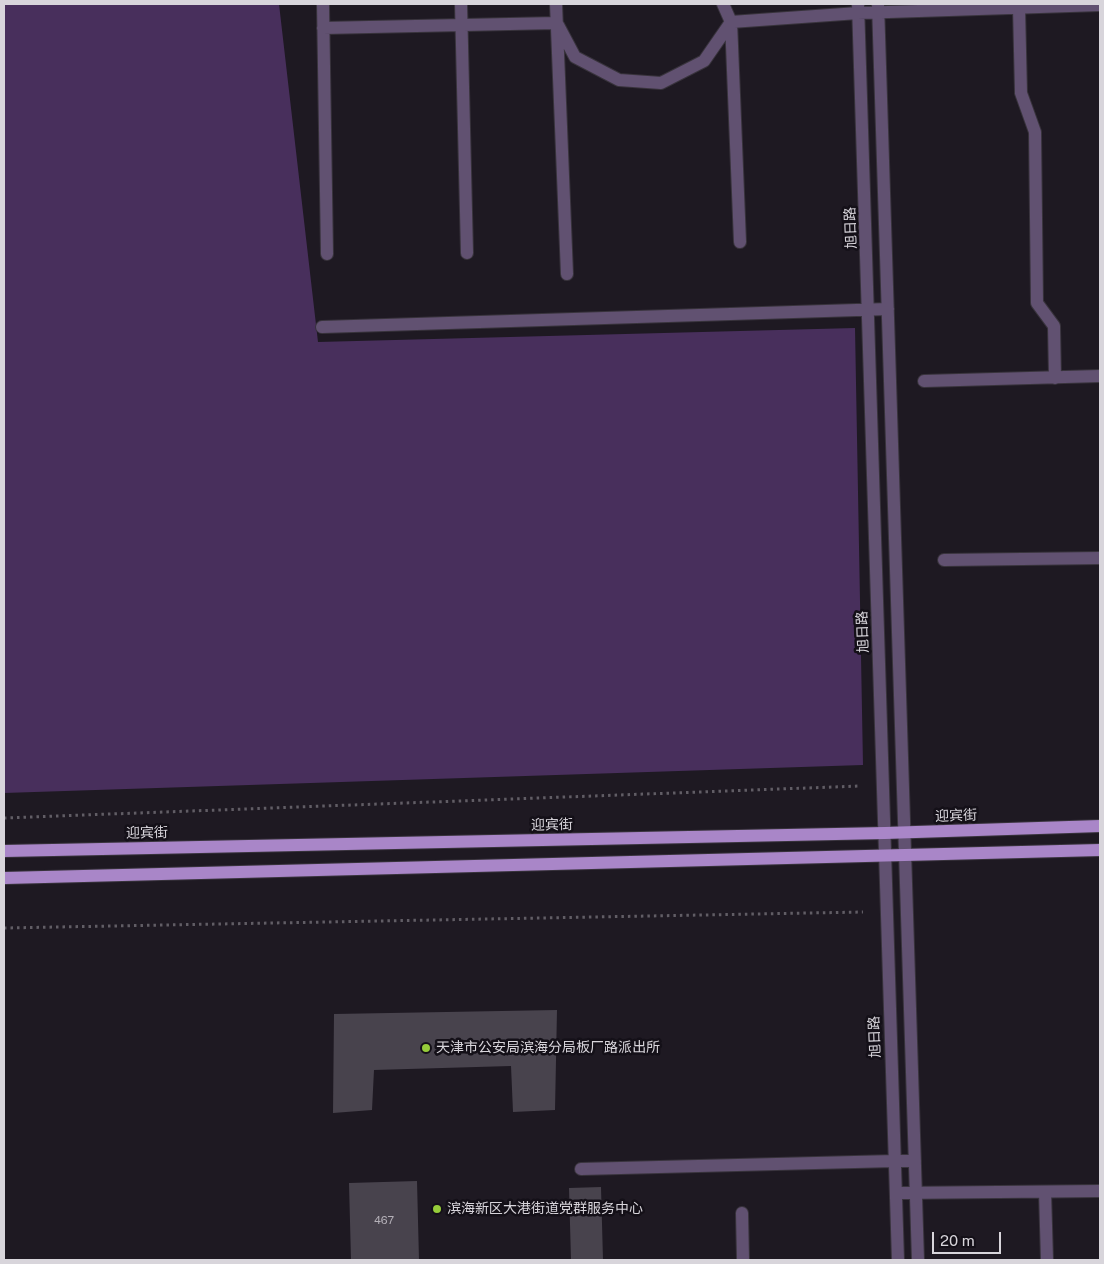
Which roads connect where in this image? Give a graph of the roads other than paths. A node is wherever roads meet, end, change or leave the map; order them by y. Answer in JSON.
{"nodes":[{"id":1,"x":323,"y":4,"type":"edge"},
{"id":2,"x":461,"y":4,"type":"edge"},
{"id":3,"x":556,"y":4,"type":"edge"},
{"id":4,"x":567,"y":4,"type":"edge"},
{"id":5,"x":723,"y":4,"type":"edge"},
{"id":6,"x":730,"y":4,"type":"edge"},
{"id":7,"x":1100,"y":5,"type":"edge"},
{"id":8,"x":1038,"y":6,"type":"edge"},
{"id":9,"x":858,"y":8,"type":"edge"},
{"id":10,"x":878,"y":8,"type":"edge"},
{"id":11,"x":1019,"y":8,"type":"junction"},
{"id":12,"x":731,"y":22,"type":"junction"},
{"id":13,"x":556,"y":23,"type":"junction"},
{"id":14,"x":462,"y":25,"type":"junction"},
{"id":15,"x":323,"y":28,"type":"junction"},
{"id":16,"x":740,"y":242,"type":"dead end"},
{"id":17,"x":466,"y":253,"type":"dead end"},
{"id":18,"x":327,"y":254,"type":"dead end"},
{"id":19,"x":567,"y":274,"type":"dead end"},
{"id":20,"x":888,"y":309,"type":"junction"},
{"id":21,"x":869,"y":310,"type":"junction"},
{"id":22,"x":322,"y":327,"type":"dead end"},
{"id":23,"x":1100,"y":376,"type":"edge"},
{"id":24,"x":1054,"y":378,"type":"junction"},
{"id":25,"x":924,"y":381,"type":"dead end"},
{"id":26,"x":1100,"y":558,"type":"edge"},
{"id":27,"x":944,"y":560,"type":"dead end"},
{"id":28,"x":1100,"y":826,"type":"edge"},
{"id":29,"x":905,"y":832,"type":"junction"},
{"id":30,"x":884,"y":833,"type":"junction"},
{"id":31,"x":1100,"y":850,"type":"edge"},
{"id":32,"x":4,"y":851,"type":"edge"},
{"id":33,"x":906,"y":855,"type":"junction"},
{"id":34,"x":885,"y":856,"type":"junction"},
{"id":35,"x":5,"y":878,"type":"edge"},
{"id":36,"x":894,"y":1161,"type":"junction"},
{"id":37,"x":915,"y":1161,"type":"junction"},
{"id":38,"x":581,"y":1169,"type":"dead end"},
{"id":39,"x":1100,"y":1191,"type":"edge"},
{"id":40,"x":1045,"y":1192,"type":"junction"},
{"id":41,"x":896,"y":1193,"type":"junction"},
{"id":42,"x":916,"y":1193,"type":"junction"},
{"id":43,"x":742,"y":1213,"type":"dead end"},
{"id":44,"x":743,"y":1260,"type":"edge"},
{"id":45,"x":898,"y":1260,"type":"edge"},
{"id":46,"x":918,"y":1260,"type":"edge"},
{"id":47,"x":1047,"y":1260,"type":"edge"}],
"edges":[{"from":1,"to":15,"type":"street"},
{"from":2,"to":14,"type":"street"},
{"from":3,"to":13,"type":"street"},
{"from":4,"to":13,"type":"street"},
{"from":5,"to":12,"type":"street"},
{"from":6,"to":12,"type":"street"},
{"from":7,"to":8,"type":"street"},
{"from":8,"to":11,"type":"street"},
{"from":9,"to":10,"type":"street"},
{"from":9,"to":12,"type":"street"},
{"from":9,"to":21,"type":"street","name":"旭日路"},
{"from":10,"to":11,"type":"street"},
{"from":10,"to":20,"type":"street"},
{"from":11,"to":24,"type":"street"},
{"from":12,"to":13,"type":"street"},
{"from":12,"to":16,"type":"street"},
{"from":13,"to":14,"type":"street"},
{"from":13,"to":19,"type":"street"},
{"from":14,"to":15,"type":"street"},
{"from":14,"to":17,"type":"street"},
{"from":15,"to":18,"type":"street"},
{"from":20,"to":21,"type":"street"},
{"from":20,"to":29,"type":"street"},
{"from":21,"to":22,"type":"street"},
{"from":21,"to":30,"type":"street","name":"旭日路"},
{"from":23,"to":24,"type":"street"},
{"from":24,"to":25,"type":"street"},
{"from":26,"to":27,"type":"street"},
{"from":28,"to":29,"type":"main road","name":"迎宾街"},
{"from":29,"to":30,"type":"main road","name":"迎宾街"},
{"from":29,"to":33,"type":"street"},
{"from":30,"to":32,"type":"main road","name":"迎宾街"},
{"from":30,"to":34,"type":"street","name":"旭日路"},
{"from":31,"to":33,"type":"main road"},
{"from":33,"to":34,"type":"main road"},
{"from":33,"to":37,"type":"street"},
{"from":34,"to":35,"type":"main road"},
{"from":34,"to":36,"type":"street","name":"旭日路"},
{"from":36,"to":37,"type":"street"},
{"from":36,"to":38,"type":"street"},
{"from":36,"to":41,"type":"street","name":"旭日路"},
{"from":37,"to":42,"type":"street"},
{"from":39,"to":40,"type":"street"},
{"from":40,"to":42,"type":"street"},
{"from":40,"to":47,"type":"street"},
{"from":41,"to":42,"type":"street"},
{"from":41,"to":45,"type":"street","name":"旭日路"},
{"from":42,"to":46,"type":"street"},
{"from":43,"to":44,"type":"street"}]}
